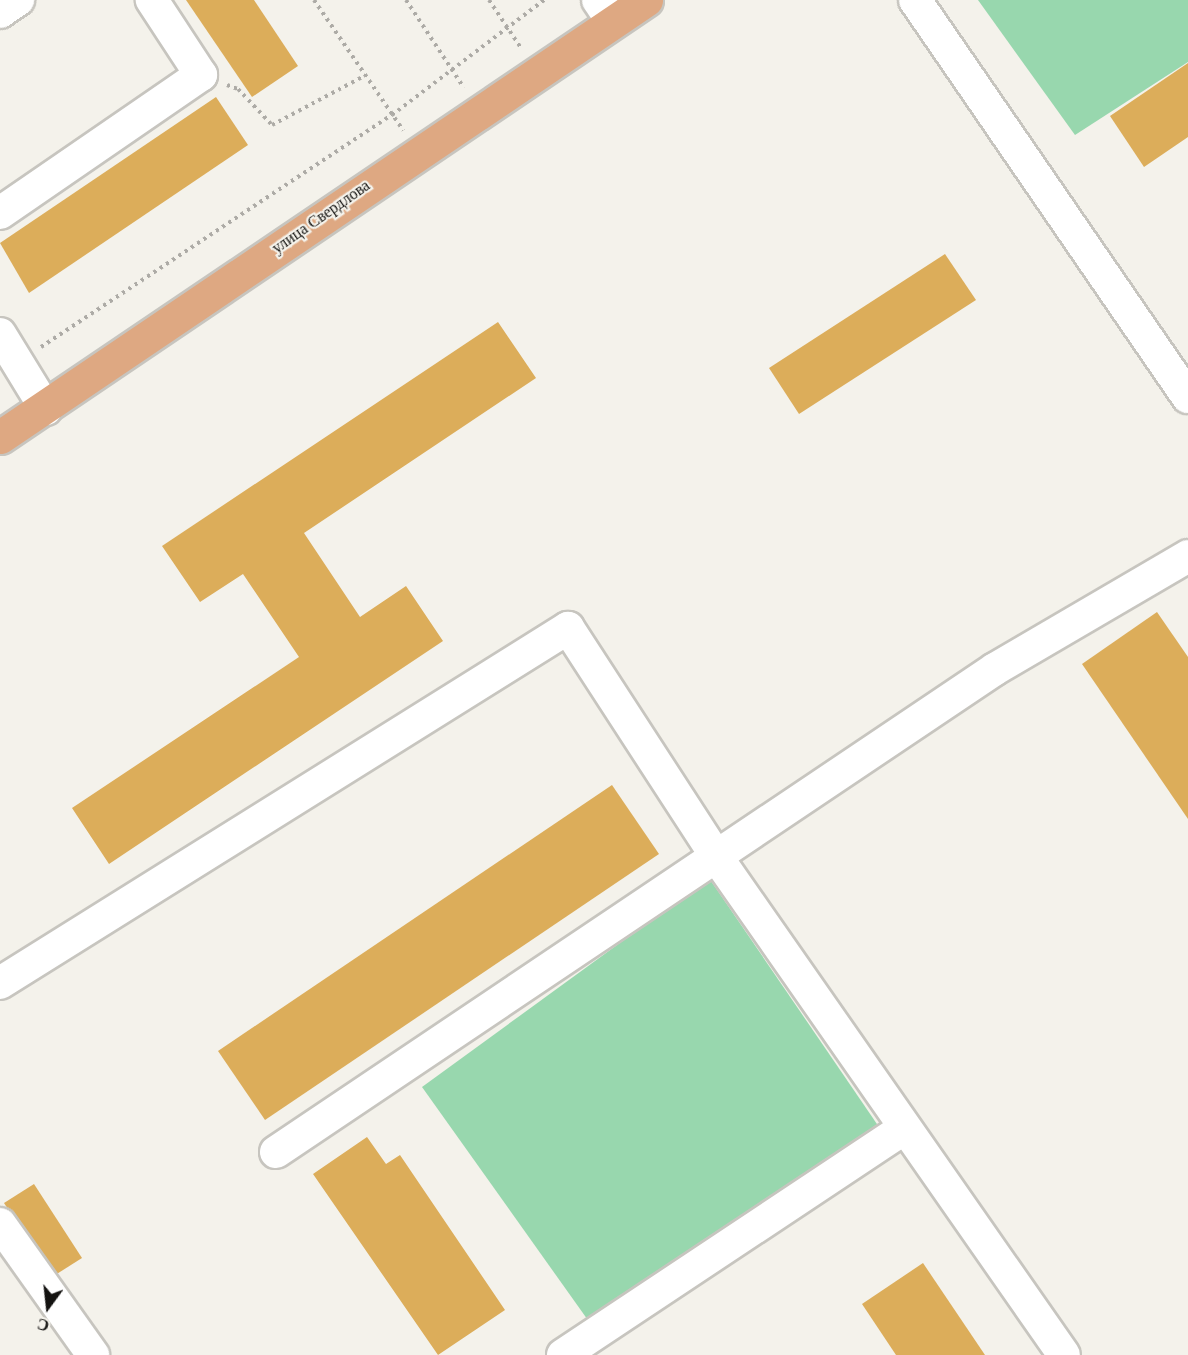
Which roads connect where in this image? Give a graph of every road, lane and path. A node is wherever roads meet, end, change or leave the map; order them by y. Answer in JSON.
{"nodes":[{"id":1,"x":18,"y":0,"type":"edge"},
{"id":2,"x":152,"y":0,"type":"edge"},
{"id":3,"x":314,"y":0,"type":"edge"},
{"id":4,"x":406,"y":0,"type":"edge"},
{"id":5,"x":489,"y":0,"type":"edge"},
{"id":6,"x":544,"y":0,"type":"edge"},
{"id":7,"x":646,"y":0,"type":"edge"},
{"id":8,"x":915,"y":0,"type":"edge"},
{"id":9,"x":606,"y":11,"type":"edge"},
{"id":10,"x":0,"y":12,"type":"edge"},
{"id":11,"x":506,"y":26,"type":"junction"},
{"id":12,"x":450,"y":66,"type":"junction"},
{"id":13,"x":537,"y":71,"type":"junction"},
{"id":14,"x":201,"y":75,"type":"junction"},
{"id":15,"x":366,"y":75,"type":"junction"},
{"id":16,"x":478,"y":109,"type":"junction"},
{"id":17,"x":392,"y":115,"type":"junction"},
{"id":18,"x":417,"y":150,"type":"junction"},
{"id":19,"x":0,"y":213,"type":"edge"},
{"id":20,"x":0,"y":334,"type":"edge"},
{"id":21,"x":17,"y":362,"type":"junction"},
{"id":22,"x":1188,"y":397,"type":"edge"},
{"id":23,"x":46,"y":409,"type":"junction"},
{"id":24,"x":0,"y":437,"type":"edge"},
{"id":25,"x":1188,"y":556,"type":"edge"},
{"id":26,"x":716,"y":856,"type":"junction"},
{"id":27,"x":0,"y":983,"type":"edge"},
{"id":28,"x":905,"y":1128,"type":"junction"},
{"id":29,"x":276,"y":1152,"type":"dead end"},
{"id":30,"x":0,"y":1224,"type":"edge"},
{"id":31,"x":93,"y":1355,"type":"edge"},
{"id":32,"x":563,"y":1355,"type":"edge"},
{"id":33,"x":1064,"y":1355,"type":"edge"}],
"edges":[{"from":1,"to":10,"type":"street"},
{"from":2,"to":14,"type":"street"},
{"from":3,"to":15,"type":"path"},
{"from":4,"to":12,"type":"path"},
{"from":5,"to":11,"type":"path"},
{"from":6,"to":11,"type":"path"},
{"from":7,"to":9,"type":"main road","name":"улица Свердлова"},
{"from":8,"to":22,"type":"street"},
{"from":9,"to":13,"type":"main road","name":"улица Свердлова"},
{"from":11,"to":12,"type":"path"},
{"from":11,"to":13,"type":"path"},
{"from":12,"to":16,"type":"path"},
{"from":12,"to":17,"type":"path"},
{"from":13,"to":16,"type":"main road","name":"улица Свердлова"},
{"from":14,"to":15,"type":"path"},
{"from":14,"to":19,"type":"street"},
{"from":15,"to":17,"type":"path"},
{"from":16,"to":18,"type":"main road","name":"улица Свердлова"},
{"from":17,"to":18,"type":"path"},
{"from":17,"to":21,"type":"path"},
{"from":18,"to":23,"type":"main road","name":"улица Свердлова"},
{"from":20,"to":21,"type":"street"},
{"from":21,"to":23,"type":"street"},
{"from":23,"to":24,"type":"main road","name":"улица Свердлова"},
{"from":25,"to":26,"type":"street"},
{"from":26,"to":27,"type":"street"},
{"from":26,"to":28,"type":"street"},
{"from":26,"to":29,"type":"street"},
{"from":28,"to":32,"type":"street"},
{"from":28,"to":33,"type":"street"},
{"from":30,"to":31,"type":"street"}]}
